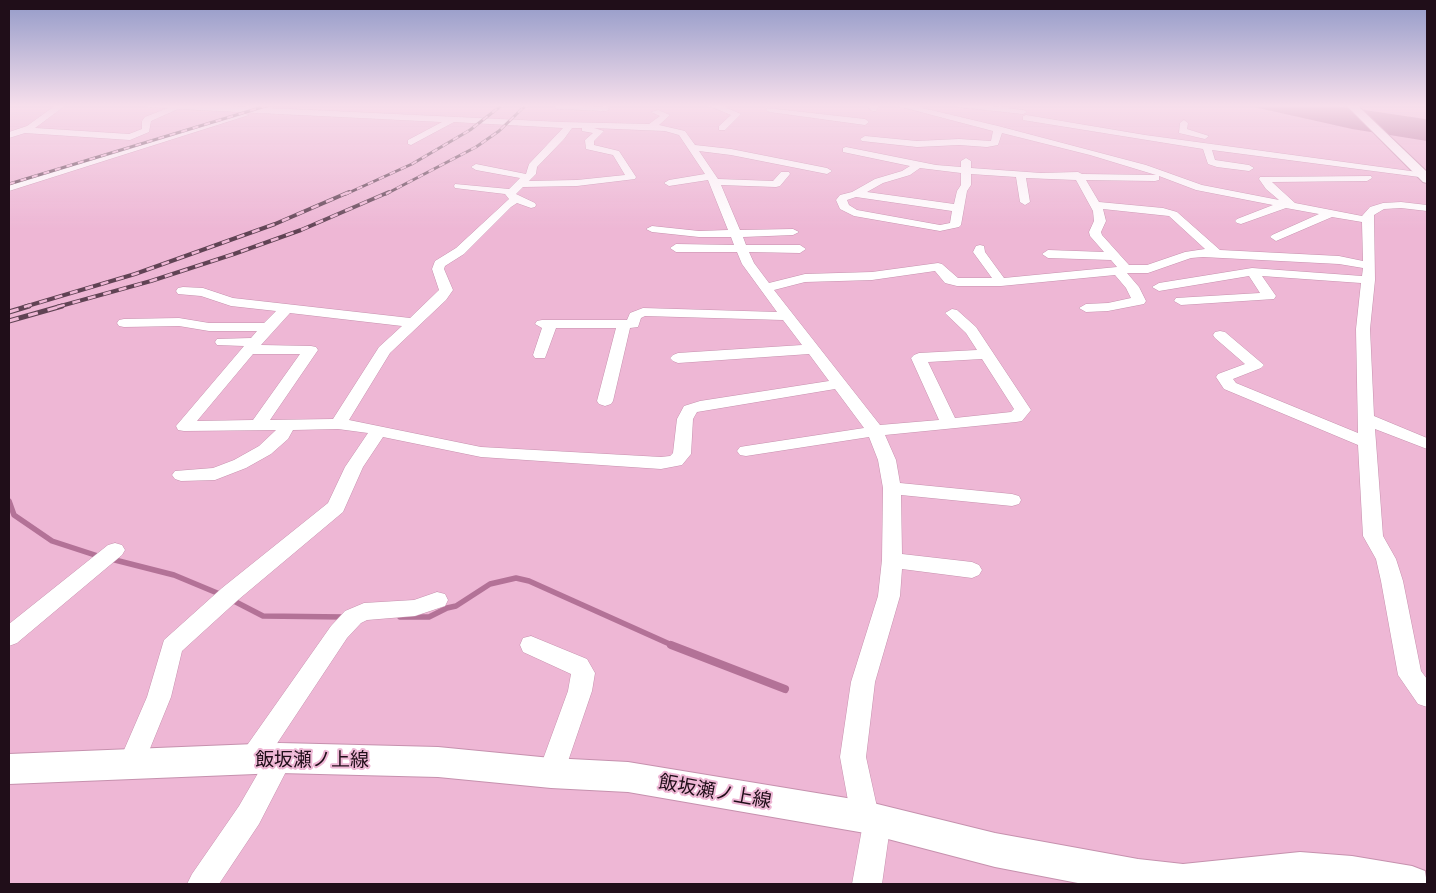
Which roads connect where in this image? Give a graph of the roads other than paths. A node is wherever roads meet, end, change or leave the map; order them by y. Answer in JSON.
{"nodes":[{"id":1,"x":143,"y":147,"type":"edge"},
{"id":2,"x":551,"y":147,"type":"edge"},
{"id":3,"x":589,"y":147,"type":"edge"},
{"id":4,"x":1067,"y":147,"type":"edge"},
{"id":5,"x":1107,"y":147,"type":"edge"},
{"id":6,"x":1209,"y":147,"type":"edge"},
{"id":7,"x":1230,"y":147,"type":"edge"},
{"id":8,"x":1249,"y":147,"type":"edge"},
{"id":9,"x":1394,"y":147,"type":"edge"},
{"id":10,"x":693,"y":148,"type":"joint"},
{"id":11,"x":846,"y":150,"type":"dead end"},
{"id":12,"x":1093,"y":153,"type":"junction"},
{"id":13,"x":1250,"y":153,"type":"junction"},
{"id":14,"x":918,"y":165,"type":"junction"},
{"id":15,"x":966,"y":165,"type":"junction"},
{"id":16,"x":476,"y":167,"type":"dead end"},
{"id":17,"x":1249,"y":168,"type":"dead end"},
{"id":18,"x":827,"y":171,"type":"dead end"},
{"id":19,"x":1022,"y":172,"type":"junction"},
{"id":20,"x":1387,"y":172,"type":"junction"},
{"id":21,"x":785,"y":174,"type":"dead end"},
{"id":22,"x":1423,"y":174,"type":"edge"},
{"id":23,"x":1078,"y":175,"type":"junction"},
{"id":24,"x":1175,"y":178,"type":"junction"},
{"id":25,"x":714,"y":179,"type":"junction"},
{"id":26,"x":1217,"y":179,"type":"dead end"},
{"id":27,"x":524,"y":181,"type":"junction"},
{"id":28,"x":669,"y":183,"type":"dead end"},
{"id":29,"x":459,"y":186,"type":"dead end"},
{"id":30,"x":1194,"y":186,"type":"junction"},
{"id":31,"x":9,"y":188,"type":"edge"},
{"id":32,"x":856,"y":194,"type":"junction"},
{"id":33,"x":514,"y":195,"type":"junction"},
{"id":34,"x":1025,"y":202,"type":"dead end"},
{"id":35,"x":531,"y":204,"type":"dead end"},
{"id":36,"x":1095,"y":205,"type":"junction"},
{"id":37,"x":1289,"y":205,"type":"junction"},
{"id":38,"x":958,"y":208,"type":"junction"},
{"id":39,"x":1427,"y":208,"type":"edge"},
{"id":40,"x":1331,"y":213,"type":"junction"},
{"id":41,"x":1368,"y":220,"type":"junction"},
{"id":42,"x":1241,"y":221,"type":"dead end"},
{"id":43,"x":652,"y":229,"type":"dead end"},
{"id":44,"x":793,"y":232,"type":"dead end"},
{"id":45,"x":1276,"y":237,"type":"dead end"},
{"id":46,"x":739,"y":241,"type":"junction"},
{"id":47,"x":676,"y":248,"type":"dead end"},
{"id":48,"x":800,"y":249,"type":"dead end"},
{"id":49,"x":980,"y":249,"type":"dead end"},
{"id":50,"x":1216,"y":253,"type":"junction"},
{"id":51,"x":1048,"y":254,"type":"dead end"},
{"id":52,"x":1114,"y":256,"type":"junction"},
{"id":53,"x":1122,"y":270,"type":"junction"},
{"id":54,"x":1252,"y":272,"type":"junction"},
{"id":55,"x":1369,"y":273,"type":"junction"},
{"id":56,"x":1002,"y":282,"type":"junction"},
{"id":57,"x":1159,"y":287,"type":"dead end"},
{"id":58,"x":766,"y":288,"type":"junction"},
{"id":59,"x":183,"y":291,"type":"dead end"},
{"id":60,"x":1181,"y":300,"type":"dead end"},
{"id":61,"x":1086,"y":308,"type":"dead end"},
{"id":62,"x":286,"y":309,"type":"junction"},
{"id":63,"x":952,"y":313,"type":"dead end"},
{"id":64,"x":788,"y":316,"type":"junction"},
{"id":65,"x":124,"y":322,"type":"dead end"},
{"id":66,"x":413,"y":324,"type":"junction"},
{"id":67,"x":624,"y":324,"type":"junction"},
{"id":68,"x":268,"y":327,"type":"junction"},
{"id":69,"x":1220,"y":334,"type":"dead end"},
{"id":70,"x":222,"y":342,"type":"dead end"},
{"id":71,"x":253,"y":346,"type":"junction"},
{"id":72,"x":813,"y":349,"type":"junction"},
{"id":73,"x":988,"y":354,"type":"junction"},
{"id":74,"x":540,"y":356,"type":"dead end"},
{"id":75,"x":678,"y":358,"type":"dead end"},
{"id":76,"x":839,"y":384,"type":"junction"},
{"id":77,"x":605,"y":401,"type":"dead end"},
{"id":78,"x":1366,"y":419,"type":"junction"},
{"id":79,"x":288,"y":424,"type":"junction"},
{"id":80,"x":338,"y":424,"type":"junction"},
{"id":81,"x":949,"y":424,"type":"junction"},
{"id":82,"x":258,"y":425,"type":"junction"},
{"id":83,"x":379,"y":432,"type":"junction"},
{"id":84,"x":875,"y":432,"type":"junction"},
{"id":85,"x":1367,"y":442,"type":"junction"},
{"id":86,"x":1427,"y":444,"type":"edge"},
{"id":87,"x":746,"y":451,"type":"dead end"},
{"id":88,"x":181,"y":475,"type":"dead end"},
{"id":89,"x":892,"y":488,"type":"junction"},
{"id":90,"x":1012,"y":500,"type":"dead end"},
{"id":91,"x":116,"y":550,"type":"dead end"},
{"id":92,"x":892,"y":560,"type":"junction"},
{"id":93,"x":972,"y":570,"type":"dead end"},
{"id":94,"x":437,"y":600,"type":"dead end"},
{"id":95,"x":9,"y":636,"type":"edge"},
{"id":96,"x":530,"y":645,"type":"dead end"},
{"id":97,"x":1427,"y":697,"type":"edge"},
{"id":98,"x":266,"y":758,"type":"junction"},
{"id":99,"x":131,"y":764,"type":"junction"},
{"id":100,"x":9,"y":769,"type":"edge"},
{"id":101,"x":551,"y":773,"type":"junction"},
{"id":102,"x":871,"y":818,"type":"junction"},
{"id":103,"x":202,"y":884,"type":"edge"},
{"id":104,"x":867,"y":884,"type":"edge"},
{"id":105,"x":1412,"y":884,"type":"edge"}],
"edges":[{"from":1,"to":31,"type":"street"},
{"from":2,"to":27,"type":"street"},
{"from":3,"to":27,"type":"street"},
{"from":4,"to":12,"type":"street"},
{"from":5,"to":12,"type":"street"},
{"from":6,"to":17,"type":"street"},
{"from":7,"to":13,"type":"street"},
{"from":8,"to":13,"type":"street"},
{"from":9,"to":22,"type":"main road"},
{"from":10,"to":18,"type":"street"},
{"from":10,"to":25,"type":"street"},
{"from":11,"to":14,"type":"street"},
{"from":12,"to":24,"type":"street"},
{"from":13,"to":20,"type":"street"},
{"from":14,"to":15,"type":"street"},
{"from":14,"to":32,"type":"street"},
{"from":15,"to":19,"type":"street"},
{"from":15,"to":38,"type":"street"},
{"from":16,"to":27,"type":"street"},
{"from":19,"to":23,"type":"street"},
{"from":19,"to":34,"type":"street"},
{"from":20,"to":22,"type":"street"},
{"from":20,"to":37,"type":"street"},
{"from":21,"to":25,"type":"street"},
{"from":23,"to":24,"type":"street"},
{"from":23,"to":36,"type":"street"},
{"from":24,"to":30,"type":"street"},
{"from":25,"to":28,"type":"street"},
{"from":25,"to":46,"type":"street"},
{"from":26,"to":30,"type":"street"},
{"from":27,"to":33,"type":"street"},
{"from":29,"to":33,"type":"street"},
{"from":30,"to":37,"type":"street"},
{"from":32,"to":38,"type":"street"},
{"from":32,"to":38,"type":"street"},
{"from":33,"to":35,"type":"street"},
{"from":33,"to":66,"type":"street"},
{"from":36,"to":50,"type":"street"},
{"from":36,"to":52,"type":"street"},
{"from":37,"to":40,"type":"street"},
{"from":37,"to":42,"type":"street"},
{"from":39,"to":41,"type":"street"},
{"from":40,"to":41,"type":"street"},
{"from":40,"to":45,"type":"street"},
{"from":41,"to":55,"type":"street"},
{"from":43,"to":46,"type":"street"},
{"from":44,"to":46,"type":"street"},
{"from":46,"to":47,"type":"street"},
{"from":46,"to":48,"type":"street"},
{"from":46,"to":58,"type":"street"},
{"from":49,"to":56,"type":"street"},
{"from":50,"to":53,"type":"street"},
{"from":50,"to":55,"type":"street"},
{"from":51,"to":52,"type":"street"},
{"from":52,"to":53,"type":"street"},
{"from":53,"to":56,"type":"street"},
{"from":53,"to":61,"type":"street"},
{"from":54,"to":55,"type":"street"},
{"from":54,"to":57,"type":"street"},
{"from":54,"to":60,"type":"street"},
{"from":55,"to":78,"type":"street"},
{"from":56,"to":58,"type":"street"},
{"from":58,"to":64,"type":"street"},
{"from":59,"to":62,"type":"street"},
{"from":62,"to":66,"type":"street"},
{"from":62,"to":68,"type":"street"},
{"from":63,"to":73,"type":"street"},
{"from":64,"to":67,"type":"street"},
{"from":64,"to":72,"type":"street"},
{"from":65,"to":68,"type":"street"},
{"from":66,"to":80,"type":"street"},
{"from":67,"to":74,"type":"street"},
{"from":67,"to":77,"type":"street"},
{"from":68,"to":71,"type":"street"},
{"from":69,"to":85,"type":"street"},
{"from":70,"to":71,"type":"street"},
{"from":71,"to":82,"type":"street"},
{"from":71,"to":82,"type":"street"},
{"from":72,"to":75,"type":"street"},
{"from":72,"to":76,"type":"street"},
{"from":73,"to":81,"type":"street"},
{"from":73,"to":81,"type":"street"},
{"from":76,"to":83,"type":"street"},
{"from":76,"to":84,"type":"street"},
{"from":78,"to":85,"type":"street"},
{"from":78,"to":86,"type":"street"},
{"from":79,"to":80,"type":"street"},
{"from":79,"to":82,"type":"street"},
{"from":79,"to":88,"type":"street"},
{"from":80,"to":83,"type":"street"},
{"from":81,"to":84,"type":"street"},
{"from":83,"to":99,"type":"street"},
{"from":84,"to":87,"type":"street"},
{"from":84,"to":89,"type":"street"},
{"from":85,"to":97,"type":"street"},
{"from":89,"to":90,"type":"street"},
{"from":89,"to":92,"type":"street"},
{"from":91,"to":95,"type":"street"},
{"from":92,"to":93,"type":"street"},
{"from":92,"to":102,"type":"street"},
{"from":94,"to":98,"type":"street"},
{"from":96,"to":101,"type":"street"},
{"from":98,"to":99,"type":"main road","name":"飯坂瀬ノ上線"},
{"from":98,"to":101,"type":"main road","name":"飯坂瀬ノ上線"},
{"from":98,"to":103,"type":"street"},
{"from":99,"to":100,"type":"main road","name":"飯坂瀬ノ上線"},
{"from":101,"to":102,"type":"main road","name":"飯坂瀬ノ上線"},
{"from":102,"to":104,"type":"street"},
{"from":102,"to":105,"type":"main road","name":"飯坂瀬ノ上線"}]}
